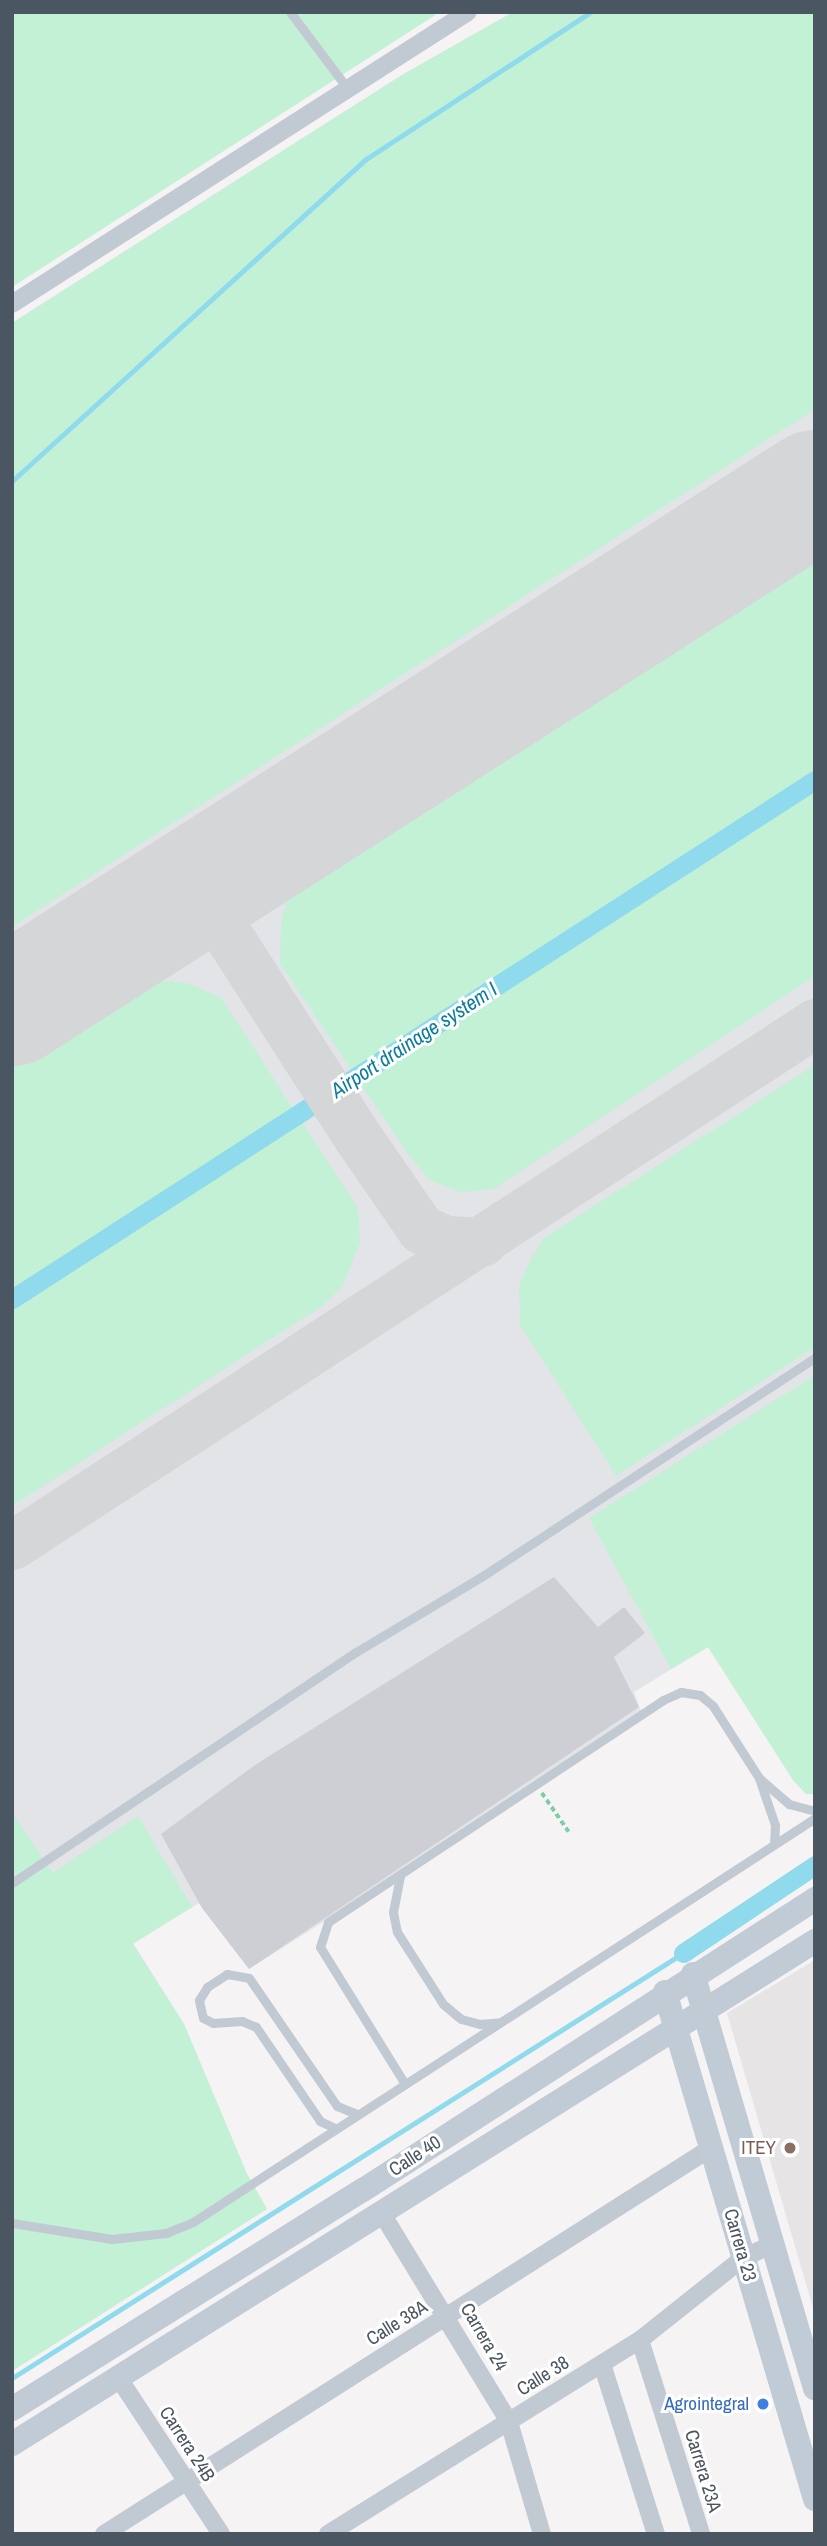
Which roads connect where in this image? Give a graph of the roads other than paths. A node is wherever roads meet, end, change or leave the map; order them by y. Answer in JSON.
{"nodes":[{"id":1,"x":290,"y":12,"type":"edge"},
{"id":2,"x":468,"y":12,"type":"edge"},
{"id":3,"x":348,"y":89,"type":"junction"},
{"id":4,"x":12,"y":303,"type":"edge"},
{"id":5,"x":815,"y":1358,"type":"edge"},
{"id":6,"x":759,"y":1779,"type":"junction"},
{"id":7,"x":815,"y":1811,"type":"edge"},
{"id":8,"x":815,"y":1818,"type":"edge"},
{"id":9,"x":774,"y":1844,"type":"junction"},
{"id":10,"x":400,"y":1876,"type":"junction"},
{"id":11,"x":12,"y":1883,"type":"edge"},
{"id":12,"x":815,"y":1899,"type":"edge"},
{"id":13,"x":815,"y":1941,"type":"edge"},
{"id":14,"x":693,"y":1974,"type":"junction"},
{"id":15,"x":665,"y":1992,"type":"junction"},
{"id":16,"x":704,"y":2012,"type":"junction"},
{"id":17,"x":503,"y":2022,"type":"junction"},
{"id":18,"x":676,"y":2030,"type":"junction"},
{"id":19,"x":405,"y":2084,"type":"junction"},
{"id":20,"x":357,"y":2114,"type":"junction"},
{"id":21,"x":335,"y":2128,"type":"junction"},
{"id":22,"x":711,"y":2148,"type":"junction"},
{"id":23,"x":381,"y":2212,"type":"junction"},
{"id":24,"x":12,"y":2223,"type":"edge"},
{"id":25,"x":773,"y":2244,"type":"junction"},
{"id":26,"x":743,"y":2258,"type":"junction"},
{"id":27,"x":448,"y":2316,"type":"junction"},
{"id":28,"x":640,"y":2340,"type":"junction"},
{"id":29,"x":602,"y":2364,"type":"junction"},
{"id":30,"x":118,"y":2377,"type":"junction"},
{"id":31,"x":815,"y":2388,"type":"edge"},
{"id":32,"x":12,"y":2409,"type":"edge"},
{"id":33,"x":509,"y":2422,"type":"junction"},
{"id":34,"x":12,"y":2444,"type":"edge"},
{"id":35,"x":186,"y":2482,"type":"junction"},
{"id":36,"x":815,"y":2499,"type":"edge"},
{"id":37,"x":104,"y":2534,"type":"edge"},
{"id":38,"x":221,"y":2534,"type":"edge"},
{"id":39,"x":328,"y":2534,"type":"edge"},
{"id":40,"x":542,"y":2534,"type":"edge"},
{"id":41,"x":656,"y":2534,"type":"edge"},
{"id":42,"x":701,"y":2534,"type":"edge"}],
"edges":[{"from":1,"to":3,"type":"lane"},
{"from":2,"to":3,"type":"street"},
{"from":3,"to":4,"type":"street"},
{"from":5,"to":11,"type":"lane"},
{"from":6,"to":7,"type":"lane"},
{"from":6,"to":9,"type":"lane"},
{"from":6,"to":10,"type":"lane"},
{"from":8,"to":9,"type":"lane"},
{"from":9,"to":17,"type":"lane"},
{"from":10,"to":17,"type":"lane"},
{"from":10,"to":19,"type":"lane"},
{"from":12,"to":14,"type":"main road","name":"Calle 40"},
{"from":13,"to":16,"type":"main road","name":"Calle 40"},
{"from":14,"to":15,"type":"main road","name":"Calle 40"},
{"from":14,"to":16,"type":"main road","name":"Carrera 23"},
{"from":15,"to":18,"type":"main road","name":"Carrera 23"},
{"from":15,"to":32,"type":"main road","name":"Calle 40"},
{"from":16,"to":18,"type":"main road","name":"Calle 40"},
{"from":16,"to":25,"type":"main road","name":"Carrera 23"},
{"from":17,"to":19,"type":"lane"},
{"from":18,"to":22,"type":"main road","name":"Carrera 23"},
{"from":18,"to":23,"type":"main road","name":"Calle 40"},
{"from":19,"to":20,"type":"lane"},
{"from":20,"to":21,"type":"lane"},
{"from":20,"to":21,"type":"lane"},
{"from":21,"to":24,"type":"lane"},
{"from":22,"to":26,"type":"main road","name":"Carrera 23"},
{"from":22,"to":27,"type":"street","name":"Calle 38A"},
{"from":23,"to":27,"type":"street","name":"Carrera 24"},
{"from":23,"to":30,"type":"main road","name":"Calle 40"},
{"from":25,"to":26,"type":"street","name":"Calle 38"},
{"from":25,"to":31,"type":"main road","name":"Carrera 23"},
{"from":26,"to":28,"type":"street","name":"Calle 38"},
{"from":26,"to":36,"type":"main road","name":"Carrera 23"},
{"from":27,"to":33,"type":"street","name":"Carrera 24"},
{"from":27,"to":35,"type":"street","name":"Calle 38A"},
{"from":28,"to":29,"type":"street","name":"Calle 38"},
{"from":28,"to":42,"type":"street","name":"Carrera 23A"},
{"from":29,"to":33,"type":"street","name":"Calle 38"},
{"from":29,"to":41,"type":"street"},
{"from":30,"to":34,"type":"main road","name":"Calle 40"},
{"from":30,"to":35,"type":"street","name":"Carrera 24B"},
{"from":33,"to":39,"type":"street","name":"Calle 38"},
{"from":33,"to":40,"type":"street","name":"Carrera 24"},
{"from":35,"to":37,"type":"street","name":"Calle 38A"},
{"from":35,"to":38,"type":"street","name":"Carrera 24B"}]}
